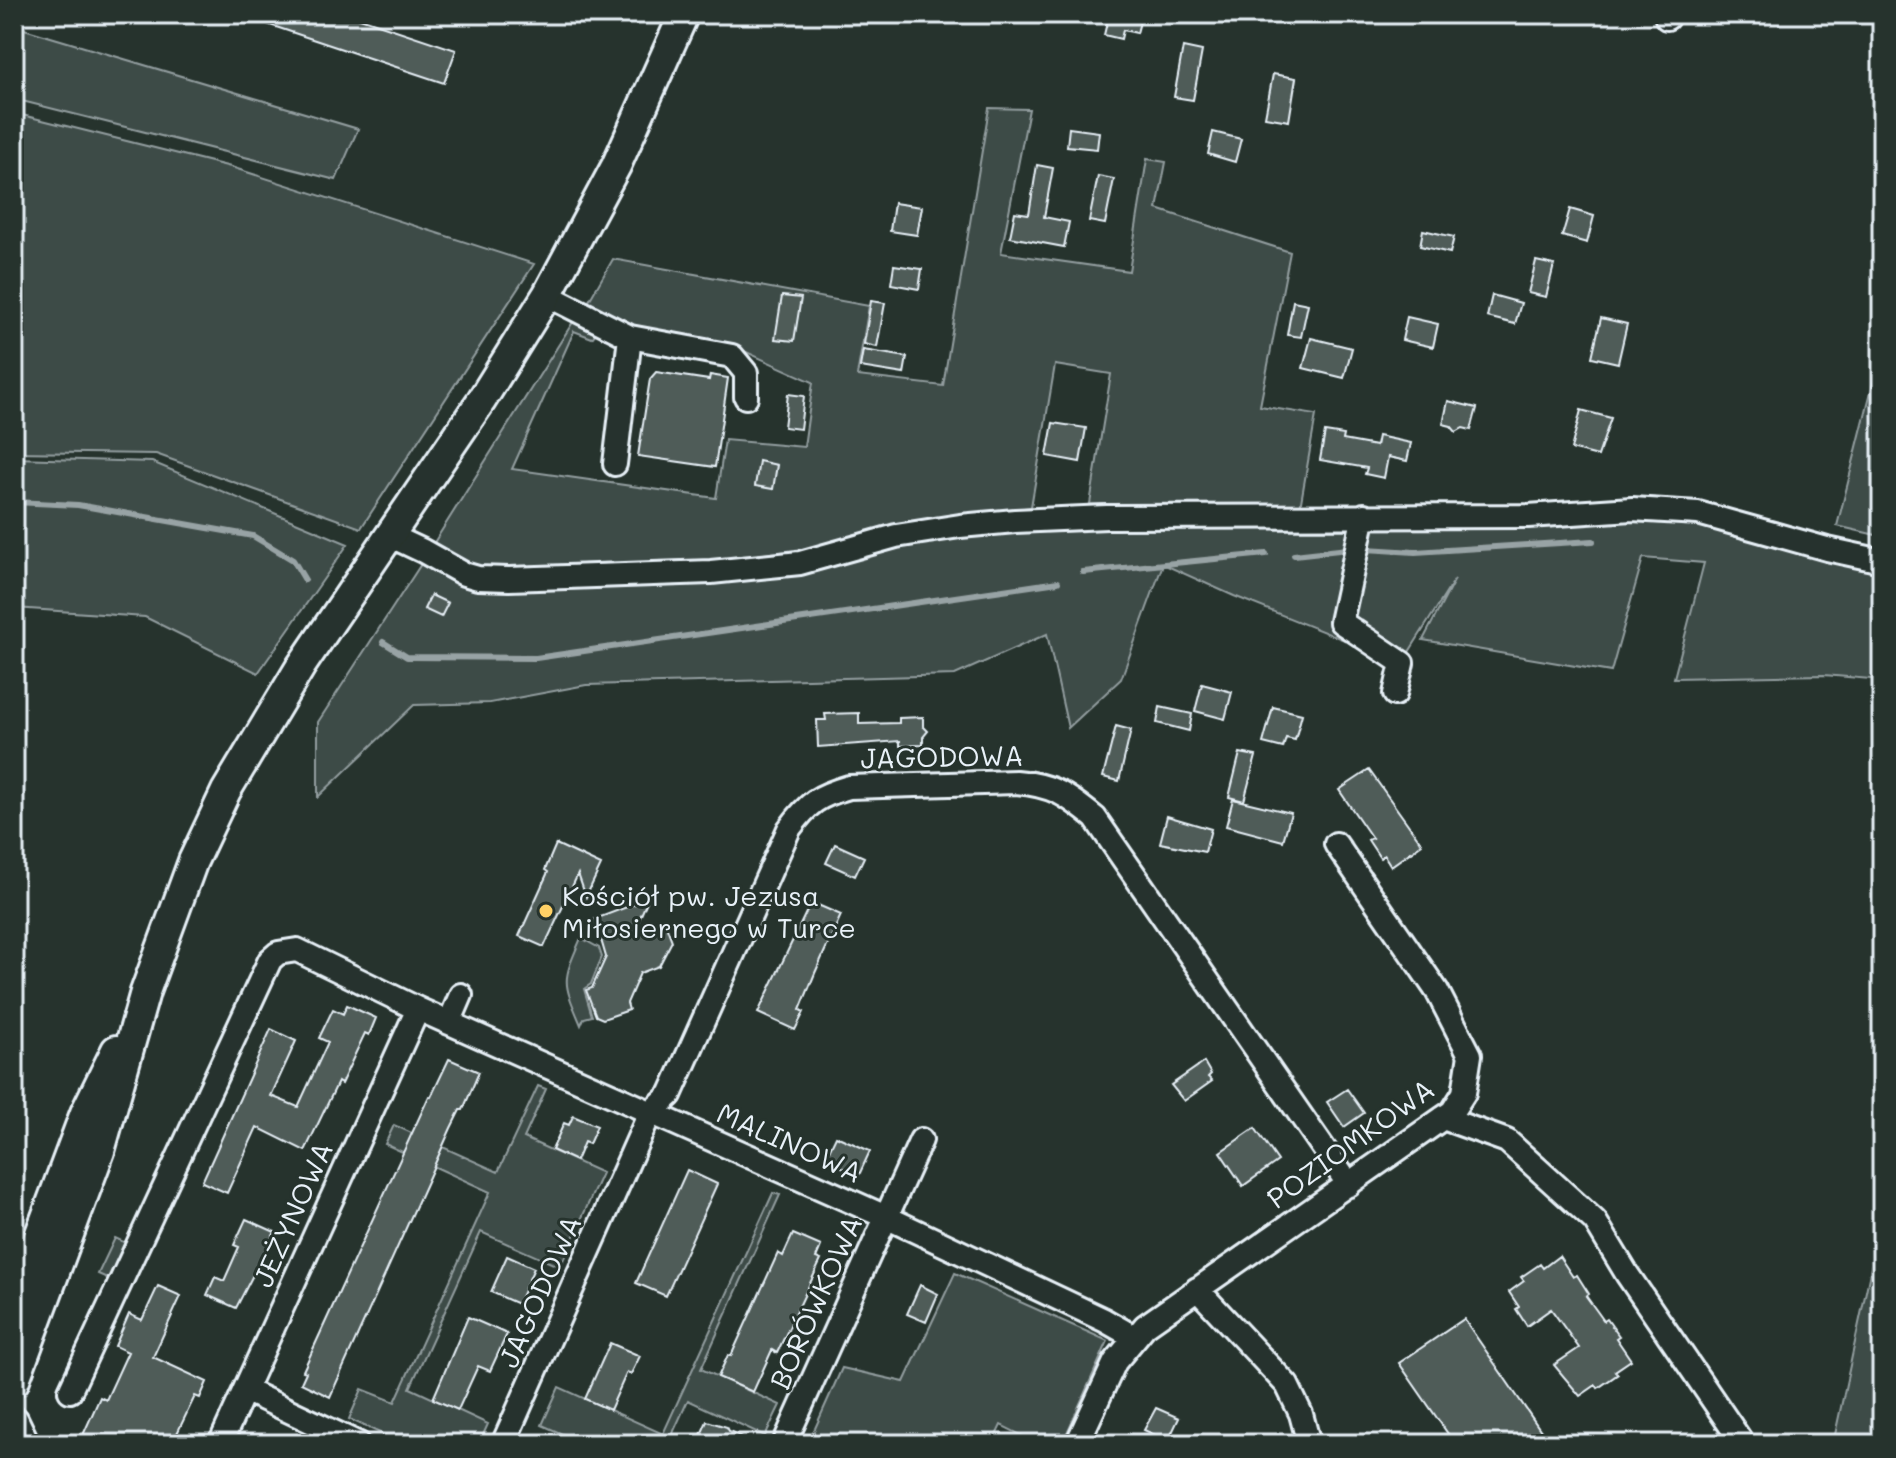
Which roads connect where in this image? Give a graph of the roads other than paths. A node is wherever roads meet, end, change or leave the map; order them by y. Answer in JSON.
{"nodes":[{"id":1,"x":684,"y":14,"type":"edge"},
{"id":2,"x":547,"y":295,"type":"junction"},
{"id":3,"x":630,"y":337,"type":"junction"},
{"id":4,"x":746,"y":397,"type":"dead end"},
{"id":5,"x":615,"y":464,"type":"dead end"},
{"id":6,"x":1364,"y":515,"type":"junction"},
{"id":7,"x":389,"y":535,"type":"junction"},
{"id":8,"x":1882,"y":561,"type":"edge"},
{"id":9,"x":1395,"y":694,"type":"dead end"},
{"id":10,"x":1336,"y":844,"type":"dead end"},
{"id":11,"x":145,"y":992,"type":"junction"},
{"id":12,"x":461,"y":995,"type":"dead end"},
{"id":13,"x":418,"y":1009,"type":"junction"},
{"id":14,"x":449,"y":1023,"type":"junction"},
{"id":15,"x":650,"y":1113,"type":"junction"},
{"id":16,"x":1443,"y":1118,"type":"junction"},
{"id":17,"x":921,"y":1140,"type":"dead end"},
{"id":18,"x":1349,"y":1185,"type":"junction"},
{"id":19,"x":886,"y":1217,"type":"junction"},
{"id":20,"x":1197,"y":1289,"type":"junction"},
{"id":21,"x":14,"y":1303,"type":"edge"},
{"id":22,"x":1134,"y":1337,"type":"junction"},
{"id":23,"x":14,"y":1382,"type":"edge"},
{"id":24,"x":245,"y":1390,"type":"junction"},
{"id":25,"x":70,"y":1391,"type":"dead end"},
{"id":26,"x":14,"y":1422,"type":"edge"},
{"id":27,"x":25,"y":1444,"type":"edge"},
{"id":28,"x":220,"y":1444,"type":"edge"},
{"id":29,"x":359,"y":1444,"type":"edge"},
{"id":30,"x":503,"y":1444,"type":"edge"},
{"id":31,"x":784,"y":1444,"type":"edge"},
{"id":32,"x":1077,"y":1444,"type":"edge"},
{"id":33,"x":1309,"y":1444,"type":"edge"},
{"id":34,"x":1743,"y":1444,"type":"edge"}],
"edges":[{"from":1,"to":2,"type":"main road"},
{"from":2,"to":3,"type":"street"},
{"from":2,"to":7,"type":"main road"},
{"from":3,"to":4,"type":"street"},
{"from":3,"to":5,"type":"street"},
{"from":6,"to":7,"type":"street"},
{"from":6,"to":8,"type":"street"},
{"from":6,"to":9,"type":"street"},
{"from":7,"to":11,"type":"main road"},
{"from":10,"to":16,"type":"street","name":"POZIOMKOWA"},
{"from":11,"to":21,"type":"main road"},
{"from":11,"to":23,"type":"main road"},
{"from":12,"to":14,"type":"street"},
{"from":13,"to":14,"type":"street","name":"MALINOWA"},
{"from":13,"to":24,"type":"street","name":"JEŻYNOWA"},
{"from":13,"to":25,"type":"street","name":"MALINOWA"},
{"from":14,"to":15,"type":"street","name":"MALINOWA"},
{"from":15,"to":18,"type":"street","name":"JAGODOWA"},
{"from":15,"to":19,"type":"street","name":"MALINOWA"},
{"from":15,"to":30,"type":"street","name":"JAGODOWA"},
{"from":16,"to":18,"type":"street","name":"POZIOMKOWA"},
{"from":16,"to":34,"type":"street"},
{"from":17,"to":19,"type":"street","name":"BORÓWKOWA"},
{"from":18,"to":20,"type":"street","name":"POZIOMKOWA"},
{"from":19,"to":22,"type":"street","name":"MALINOWA"},
{"from":19,"to":31,"type":"street","name":"BORÓWKOWA"},
{"from":20,"to":22,"type":"street","name":"POZIOMKOWA"},
{"from":20,"to":33,"type":"street"},
{"from":22,"to":32,"type":"street","name":"POZIOMKOWA"},
{"from":24,"to":28,"type":"street","name":"JEŻYNOWA"},
{"from":24,"to":29,"type":"street"},
{"from":26,"to":27,"type":"main road"}]}
